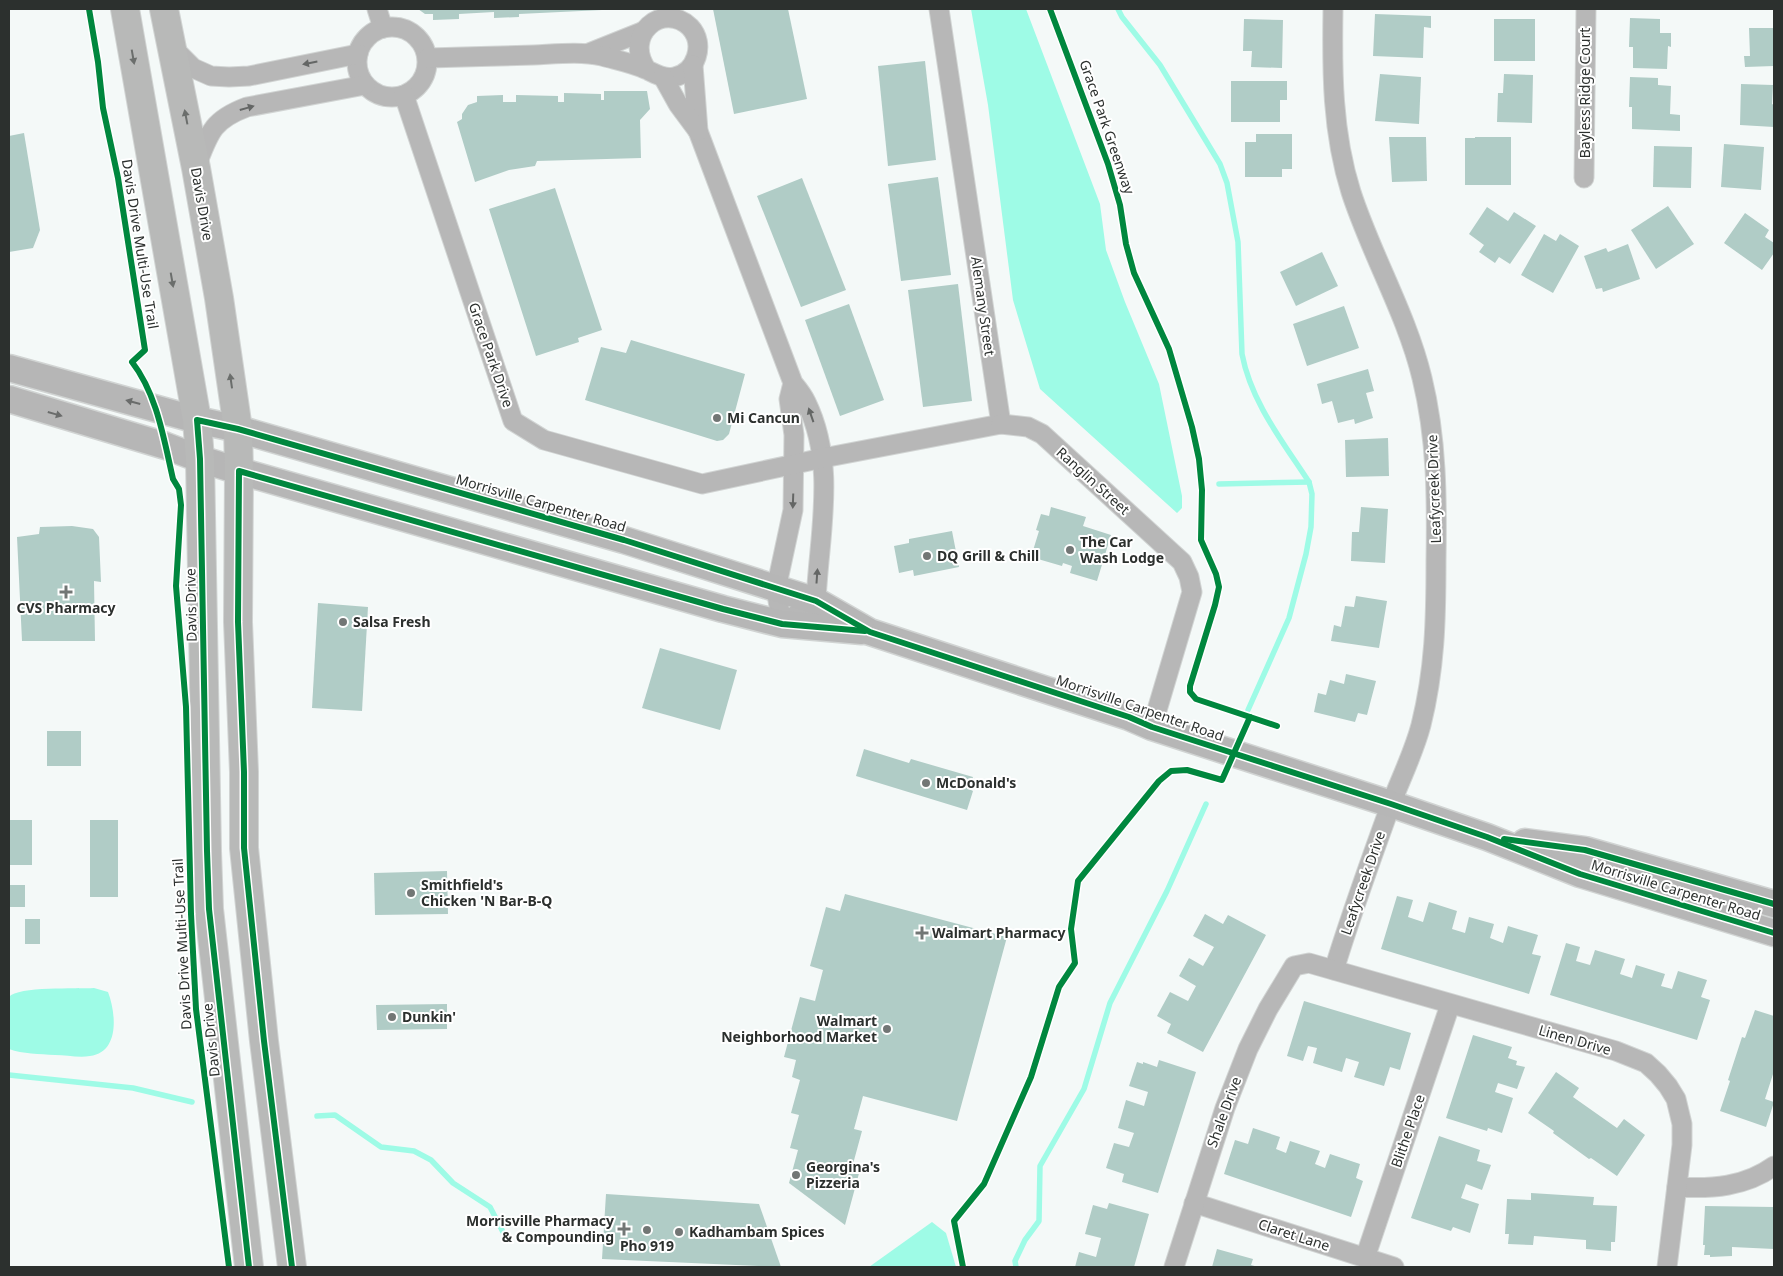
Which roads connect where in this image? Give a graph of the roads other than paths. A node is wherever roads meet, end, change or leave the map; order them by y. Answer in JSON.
{"nodes":[{"id":1,"x":125,"y":9,"type":"edge"},
{"id":2,"x":164,"y":9,"type":"edge"},
{"id":3,"x":377,"y":9,"type":"edge"},
{"id":4,"x":652,"y":9,"type":"edge"},
{"id":5,"x":680,"y":9,"type":"edge"},
{"id":6,"x":939,"y":9,"type":"edge"},
{"id":7,"x":1333,"y":9,"type":"edge"},
{"id":8,"x":1586,"y":9,"type":"edge"},
{"id":9,"x":689,"y":26,"type":"junction"},
{"id":10,"x":383,"y":28,"type":"junction"},
{"id":11,"x":645,"y":29,"type":"junction"},
{"id":12,"x":172,"y":47,"type":"junction"},
{"id":13,"x":589,"y":53,"type":"junction"},
{"id":14,"x":358,"y":54,"type":"junction"},
{"id":15,"x":428,"y":58,"type":"junction"},
{"id":16,"x":693,"y":65,"type":"junction"},
{"id":17,"x":655,"y":74,"type":"junction"},
{"id":18,"x":365,"y":84,"type":"junction"},
{"id":19,"x":404,"y":95,"type":"junction"},
{"id":20,"x":698,"y":131,"type":"junction"},
{"id":21,"x":196,"y":168,"type":"junction"},
{"id":22,"x":1584,"y":178,"type":"dead end"},
{"id":23,"x":9,"y":368,"type":"edge"},
{"id":24,"x":793,"y":383,"type":"junction"},
{"id":25,"x":9,"y":399,"type":"edge"},
{"id":26,"x":197,"y":420,"type":"junction"},
{"id":27,"x":1001,"y":424,"type":"junction"},
{"id":28,"x":238,"y":429,"type":"junction"},
{"id":29,"x":823,"y":458,"type":"junction"},
{"id":30,"x":200,"y":459,"type":"junction"},
{"id":31,"x":795,"y":465,"type":"junction"},
{"id":32,"x":240,"y":471,"type":"junction"},
{"id":33,"x":776,"y":589,"type":"junction"},
{"id":34,"x":816,"y":601,"type":"junction"},
{"id":35,"x":782,"y":624,"type":"junction"},
{"id":36,"x":870,"y":632,"type":"junction"},
{"id":37,"x":1152,"y":727,"type":"junction"},
{"id":38,"x":1391,"y":804,"type":"junction"},
{"id":39,"x":1487,"y":837,"type":"junction"},
{"id":40,"x":1774,"y":904,"type":"edge"},
{"id":41,"x":1774,"y":933,"type":"edge"},
{"id":42,"x":1294,"y":966,"type":"joint"},
{"id":43,"x":1334,"y":970,"type":"junction"},
{"id":44,"x":1450,"y":1005,"type":"junction"},
{"id":45,"x":1774,"y":1166,"type":"edge"},
{"id":46,"x":1677,"y":1187,"type":"junction"},
{"id":47,"x":1194,"y":1202,"type":"junction"},
{"id":48,"x":1365,"y":1258,"type":"junction"},
{"id":49,"x":249,"y":1267,"type":"edge"},
{"id":50,"x":292,"y":1267,"type":"edge"},
{"id":51,"x":1174,"y":1267,"type":"edge"},
{"id":52,"x":1394,"y":1267,"type":"edge"},
{"id":53,"x":1667,"y":1267,"type":"edge"}],
"edges":[{"from":1,"to":26,"type":"main road","name":"Davis Drive","one_way":true},
{"from":2,"to":12,"type":"main road","name":"Davis Drive"},
{"from":3,"to":10,"type":"street"},
{"from":4,"to":11,"type":"street"},
{"from":5,"to":9,"type":"street"},
{"from":6,"to":27,"type":"street","name":"Alemany Street"},
{"from":7,"to":38,"type":"street","name":"Leafycreek Drive"},
{"from":8,"to":22,"type":"street","name":"Bayless Ridge Court"},
{"from":9,"to":11,"type":"street"},
{"from":9,"to":16,"type":"street"},
{"from":10,"to":14,"type":"street"},
{"from":10,"to":15,"type":"street"},
{"from":11,"to":13,"type":"street"},
{"from":11,"to":17,"type":"street"},
{"from":14,"to":12,"type":"street","one_way":true},
{"from":21,"to":12,"type":"main road","name":"Davis Drive","one_way":true},
{"from":13,"to":15,"type":"street"},
{"from":13,"to":17,"type":"street"},
{"from":14,"to":18,"type":"street"},
{"from":15,"to":19,"type":"street"},
{"from":16,"to":17,"type":"street"},
{"from":16,"to":20,"type":"street"},
{"from":17,"to":20,"type":"street"},
{"from":18,"to":19,"type":"street"},
{"from":21,"to":18,"type":"street","one_way":true},
{"from":19,"to":31,"type":"street","name":"Grace Park Drive"},
{"from":20,"to":24,"type":"street"},
{"from":28,"to":21,"type":"main road","name":"Davis Drive","one_way":true},
{"from":26,"to":23,"type":"main road","name":"Morrisville Carpenter Road","one_way":true},
{"from":29,"to":24,"type":"street","one_way":true},
{"from":24,"to":31,"type":"street"},
{"from":25,"to":30,"type":"main road","name":"Morrisville Carpenter Road","one_way":true},
{"from":26,"to":28,"type":"main road","name":"Morrisville Carpenter Road"},
{"from":26,"to":30,"type":"main road","name":"Davis Drive"},
{"from":27,"to":29,"type":"street"},
{"from":27,"to":37,"type":"street","name":"Ranglin Street"},
{"from":28,"to":32,"type":"main road","name":"Davis Drive"},
{"from":28,"to":33,"type":"main road","name":"Morrisville Carpenter Road"},
{"from":29,"to":31,"type":"street"},
{"from":34,"to":29,"type":"street","one_way":true},
{"from":30,"to":32,"type":"main road","name":"Morrisville Carpenter Road"},
{"from":30,"to":49,"type":"main road","name":"Davis Drive"},
{"from":31,"to":33,"type":"street","one_way":true},
{"from":32,"to":35,"type":"main road","name":"Morrisville Carpenter Road"},
{"from":32,"to":50,"type":"main road","name":"Davis Drive"},
{"from":33,"to":34,"type":"main road","name":"Morrisville Carpenter Road"},
{"from":33,"to":35,"type":"street"},
{"from":34,"to":35,"type":"street"},
{"from":34,"to":36,"type":"main road","name":"Morrisville Carpenter Road"},
{"from":35,"to":36,"type":"main road","name":"Morrisville Carpenter Road"},
{"from":36,"to":37,"type":"main road","name":"Morrisville Carpenter Road"},
{"from":37,"to":38,"type":"main road","name":"Morrisville Carpenter Road"},
{"from":38,"to":39,"type":"main road","name":"Morrisville Carpenter Road"},
{"from":38,"to":43,"type":"street","name":"Leafycreek Drive"},
{"from":39,"to":40,"type":"main road","name":"Morrisville Carpenter Road"},
{"from":39,"to":41,"type":"main road","name":"Morrisville Carpenter Road"},
{"from":42,"to":43,"type":"street","name":"Linen Drive"},
{"from":42,"to":47,"type":"street","name":"Shale Drive"},
{"from":43,"to":44,"type":"street","name":"Linen Drive"},
{"from":44,"to":46,"type":"street","name":"Linen Drive"},
{"from":44,"to":48,"type":"street","name":"Blithe Place"},
{"from":45,"to":46,"type":"street"},
{"from":46,"to":53,"type":"street","name":"Linen Drive"},
{"from":47,"to":48,"type":"street","name":"Claret Lane"},
{"from":47,"to":51,"type":"street","name":"Shale Drive"},
{"from":48,"to":52,"type":"street","name":"Claret Lane"}]}
